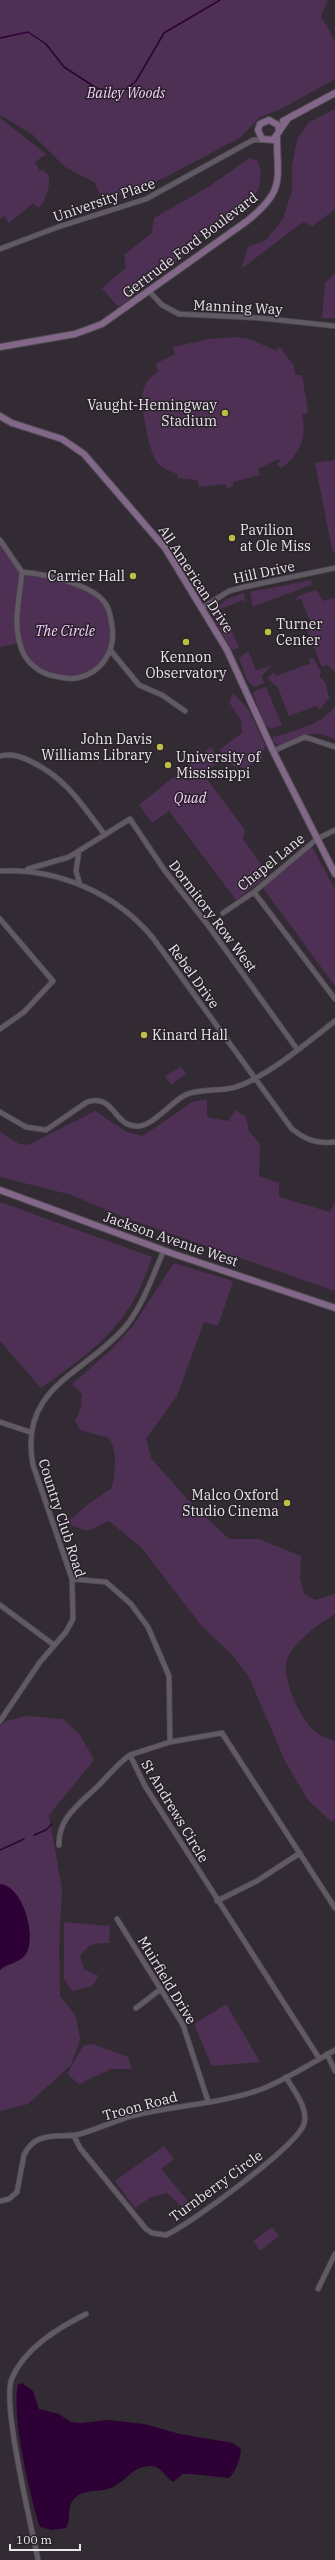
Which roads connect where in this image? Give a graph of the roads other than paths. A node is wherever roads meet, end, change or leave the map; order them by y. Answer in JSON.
{"nodes":[{"id":1,"x":335,"y":93,"type":"edge"},
{"id":2,"x":287,"y":120,"type":"junction"},
{"id":3,"x":275,"y":122,"type":"junction"},
{"id":4,"x":258,"y":130,"type":"junction"},
{"id":5,"x":278,"y":134,"type":"junction"},
{"id":6,"x":253,"y":140,"type":"junction"},
{"id":7,"x":267,"y":141,"type":"junction"},
{"id":8,"x":276,"y":147,"type":"junction"},
{"id":9,"x":0,"y":249,"type":"edge"},
{"id":10,"x":149,"y":292,"type":"junction"},
{"id":11,"x":335,"y":326,"type":"edge"},
{"id":12,"x":0,"y":347,"type":"edge"},
{"id":13,"x":0,"y":416,"type":"edge"},
{"id":14,"x":0,"y":540,"type":"edge"},
{"id":15,"x":335,"y":568,"type":"edge"},
{"id":16,"x":22,"y":572,"type":"junction"},
{"id":17,"x":202,"y":608,"type":"junction"},
{"id":18,"x":110,"y":651,"type":"junction"},
{"id":19,"x":184,"y":711,"type":"dead end"},
{"id":20,"x":335,"y":747,"type":"edge"},
{"id":21,"x":273,"y":751,"type":"junction"},
{"id":22,"x":0,"y":756,"type":"edge"},
{"id":23,"x":335,"y":830,"type":"edge"},
{"id":24,"x":105,"y":835,"type":"junction"},
{"id":25,"x":317,"y":839,"type":"junction"},
{"id":26,"x":79,"y":852,"type":"junction"},
{"id":27,"x":27,"y":870,"type":"junction"},
{"id":28,"x":0,"y":871,"type":"edge"},
{"id":29,"x":335,"y":874,"type":"edge"},
{"id":30,"x":80,"y":885,"type":"junction"},
{"id":31,"x":254,"y":892,"type":"junction"},
{"id":32,"x":223,"y":913,"type":"dead end"},
{"id":33,"x":0,"y":919,"type":"edge"},
{"id":34,"x":335,"y":999,"type":"edge"},
{"id":35,"x":335,"y":1021,"type":"edge"},
{"id":36,"x":0,"y":1029,"type":"edge"},
{"id":37,"x":297,"y":1049,"type":"junction"},
{"id":38,"x":254,"y":1078,"type":"junction"},
{"id":39,"x":0,"y":1112,"type":"edge"},
{"id":40,"x":335,"y":1142,"type":"edge"},
{"id":41,"x":0,"y":1190,"type":"edge"},
{"id":42,"x":164,"y":1250,"type":"junction"},
{"id":43,"x":335,"y":1308,"type":"edge"},
{"id":44,"x":0,"y":1422,"type":"edge"},
{"id":45,"x":30,"y":1432,"type":"junction"},
{"id":46,"x":72,"y":1579,"type":"junction"},
{"id":47,"x":0,"y":1605,"type":"edge"},
{"id":48,"x":54,"y":1645,"type":"junction"},
{"id":49,"x":0,"y":1722,"type":"edge"},
{"id":50,"x":170,"y":1742,"type":"junction"},
{"id":51,"x":130,"y":1755,"type":"junction"},
{"id":52,"x":59,"y":1845,"type":"dead end"},
{"id":53,"x":300,"y":1853,"type":"junction"},
{"id":54,"x":217,"y":1901,"type":"junction"},
{"id":55,"x":335,"y":1908,"type":"edge"},
{"id":56,"x":117,"y":1919,"type":"dead end"},
{"id":57,"x":161,"y":1989,"type":"junction"},
{"id":58,"x":136,"y":2008,"type":"dead end"},
{"id":59,"x":335,"y":2050,"type":"edge"},
{"id":60,"x":327,"y":2054,"type":"junction"},
{"id":61,"x":319,"y":2058,"type":"junction"},
{"id":62,"x":335,"y":2071,"type":"edge"},
{"id":63,"x":286,"y":2077,"type":"junction"},
{"id":64,"x":208,"y":2101,"type":"junction"},
{"id":65,"x":74,"y":2136,"type":"junction"},
{"id":66,"x":0,"y":2201,"type":"edge"},
{"id":67,"x":335,"y":2254,"type":"edge"},
{"id":68,"x":318,"y":2289,"type":"dead end"},
{"id":69,"x":86,"y":2314,"type":"dead end"},
{"id":70,"x":38,"y":2560,"type":"edge"}],
"edges":[{"from":1,"to":2,"type":"street"},
{"from":2,"to":3,"type":"street"},
{"from":2,"to":5,"type":"street"},
{"from":3,"to":4,"type":"street"},
{"from":3,"to":5,"type":"street"},
{"from":4,"to":6,"type":"street"},
{"from":4,"to":7,"type":"street"},
{"from":5,"to":7,"type":"street"},
{"from":5,"to":8,"type":"street","name":"Gertrude Ford Boulevard"},
{"from":6,"to":7,"type":"street","name":"University Place"},
{"from":6,"to":9,"type":"street","name":"University Place"},
{"from":7,"to":8,"type":"street"},
{"from":8,"to":10,"type":"street","name":"Gertrude Ford Boulevard"},
{"from":10,"to":11,"type":"street","name":"Manning Way"},
{"from":10,"to":12,"type":"street","name":"Gertrude Ford Boulevard"},
{"from":13,"to":17,"type":"street","name":"All American Drive"},
{"from":14,"to":16,"type":"street"},
{"from":15,"to":17,"type":"street","name":"Hill Drive"},
{"from":16,"to":18,"type":"street"},
{"from":16,"to":18,"type":"street"},
{"from":17,"to":21,"type":"street","name":"All American Drive"},
{"from":18,"to":19,"type":"street"},
{"from":20,"to":21,"type":"street"},
{"from":21,"to":25,"type":"street","name":"All American Drive"},
{"from":22,"to":24,"type":"street"},
{"from":23,"to":25,"type":"street","name":"Chapel Lane"},
{"from":24,"to":26,"type":"street","name":"Dormitory Row West"},
{"from":24,"to":37,"type":"street","name":"Dormitory Row West"},
{"from":25,"to":29,"type":"street","name":"All American Drive"},
{"from":25,"to":31,"type":"street","name":"Chapel Lane"},
{"from":26,"to":27,"type":"street","name":"Dormitory Row West"},
{"from":26,"to":30,"type":"street"},
{"from":27,"to":28,"type":"street","name":"Rebel Drive"},
{"from":27,"to":30,"type":"street","name":"Rebel Drive"},
{"from":30,"to":38,"type":"street","name":"Rebel Drive"},
{"from":31,"to":32,"type":"street","name":"Chapel Lane"},
{"from":31,"to":34,"type":"street"},
{"from":33,"to":36,"type":"street"},
{"from":35,"to":37,"type":"street"},
{"from":37,"to":38,"type":"street"},
{"from":38,"to":39,"type":"street"},
{"from":38,"to":40,"type":"street","name":"Rebel Drive"},
{"from":41,"to":42,"type":"street","name":"Jackson Avenue West"},
{"from":42,"to":43,"type":"street","name":"Jackson Avenue West"},
{"from":42,"to":45,"type":"street","name":"Country Club Road"},
{"from":44,"to":45,"type":"street"},
{"from":45,"to":46,"type":"street","name":"Country Club Road"},
{"from":46,"to":48,"type":"street","name":"Country Club Road"},
{"from":46,"to":50,"type":"street"},
{"from":47,"to":48,"type":"street"},
{"from":48,"to":49,"type":"street","name":"Country Club Road"},
{"from":50,"to":51,"type":"street","name":"St Andrews Circle"},
{"from":50,"to":53,"type":"street","name":"St Andrews Circle"},
{"from":51,"to":52,"type":"street"},
{"from":51,"to":54,"type":"street","name":"St Andrews Circle"},
{"from":53,"to":54,"type":"street"},
{"from":53,"to":55,"type":"street","name":"St Andrews Circle"},
{"from":54,"to":61,"type":"street","name":"St Andrews Circle"},
{"from":56,"to":57,"type":"street","name":"Muirfield Drive"},
{"from":57,"to":58,"type":"street"},
{"from":57,"to":64,"type":"street","name":"Muirfield Drive"},
{"from":59,"to":60,"type":"street"},
{"from":60,"to":61,"type":"street"},
{"from":60,"to":62,"type":"street"},
{"from":61,"to":63,"type":"street","name":"Troon Road"},
{"from":63,"to":64,"type":"street","name":"Troon Road"},
{"from":63,"to":65,"type":"street","name":"Turnberry Circle"},
{"from":64,"to":65,"type":"street","name":"Troon Road"},
{"from":65,"to":66,"type":"street","name":"Troon Road"},
{"from":67,"to":68,"type":"street"},
{"from":69,"to":70,"type":"street"}]}
